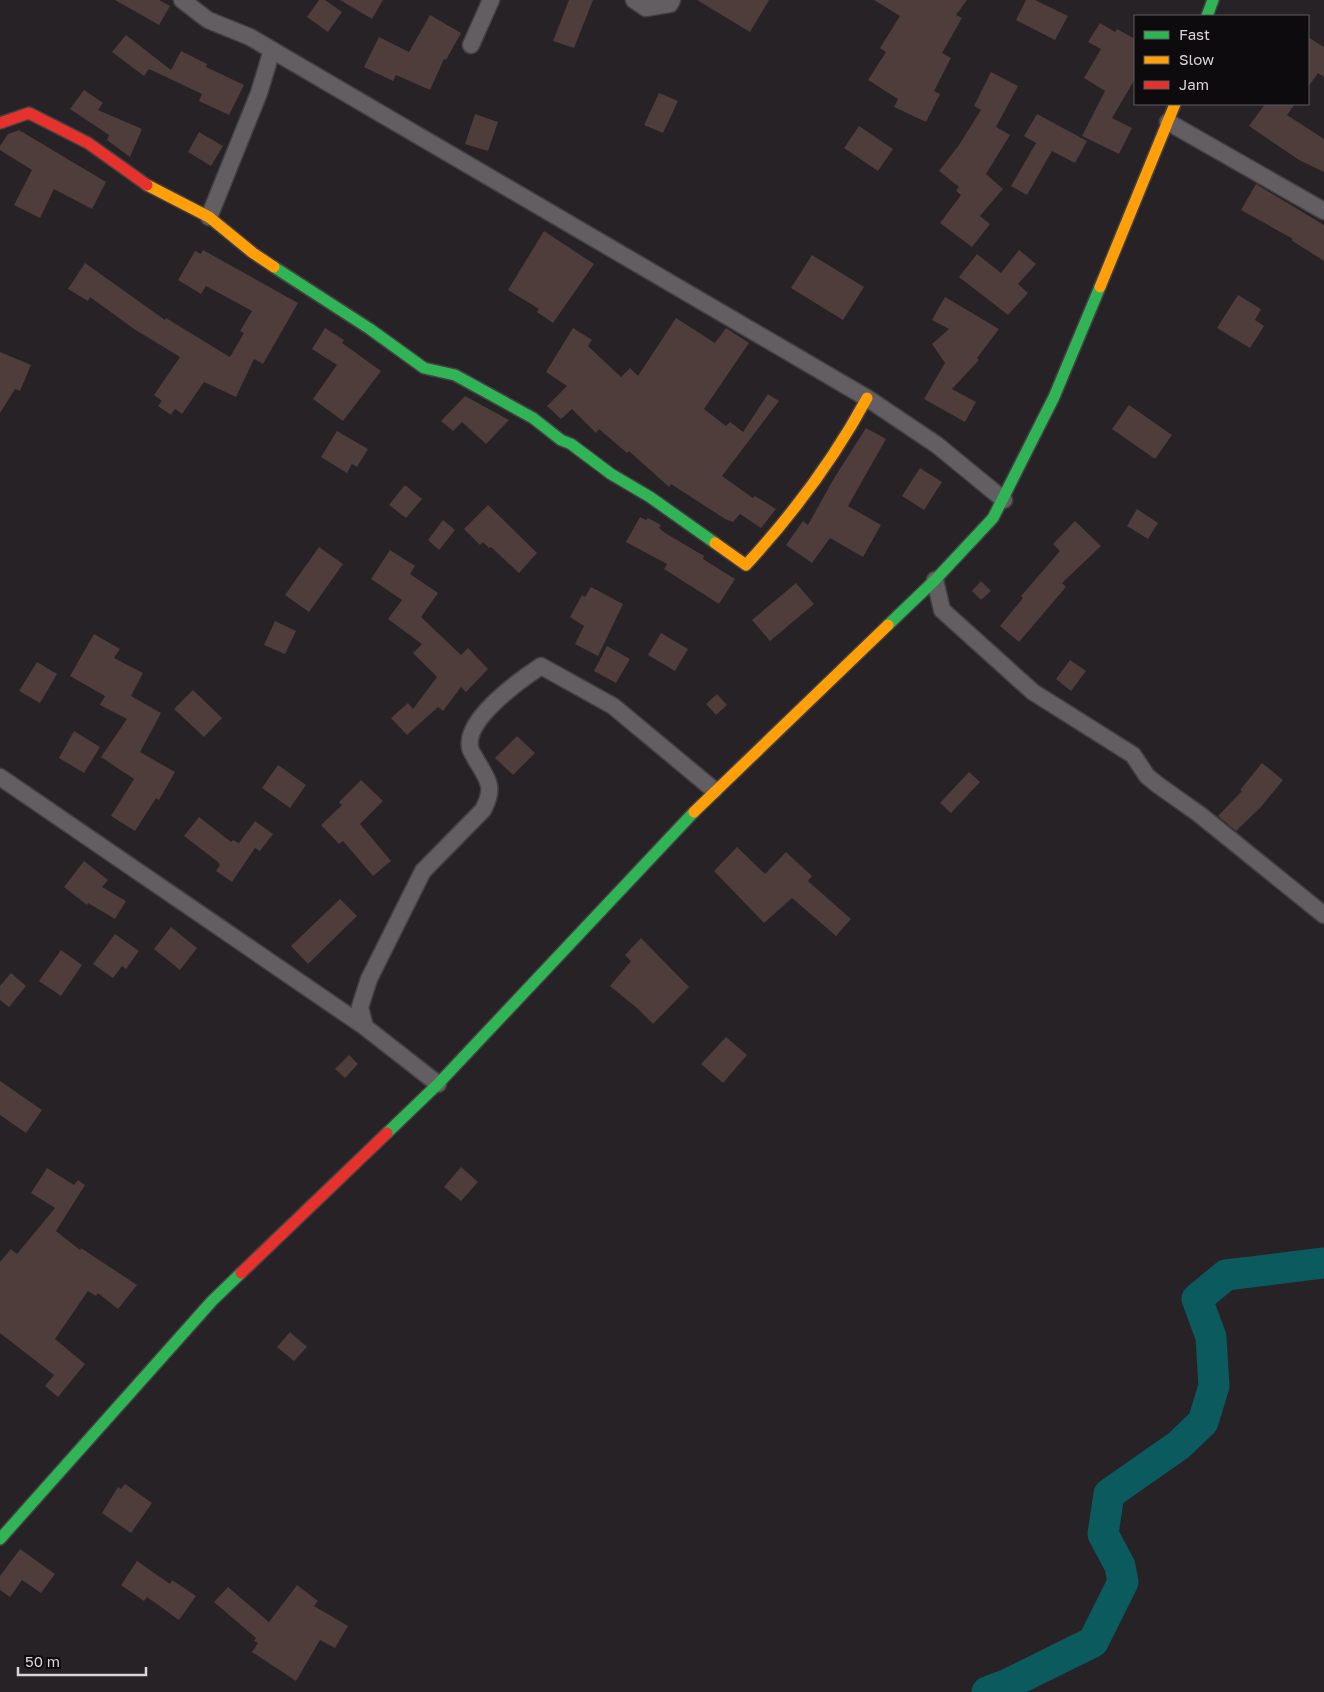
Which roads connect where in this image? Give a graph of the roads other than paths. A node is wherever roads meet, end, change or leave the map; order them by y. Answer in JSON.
{"nodes":[{"id":1,"x":182,"y":0,"type":"edge"},
{"id":2,"x":491,"y":0,"type":"edge"},
{"id":3,"x":634,"y":0,"type":"edge"},
{"id":4,"x":672,"y":0,"type":"edge"},
{"id":5,"x":1212,"y":0,"type":"edge"},
{"id":6,"x":1207,"y":15,"type":"edge"},
{"id":7,"x":471,"y":45,"type":"dead end"},
{"id":8,"x":272,"y":50,"type":"junction"},
{"id":9,"x":1175,"y":105,"type":"edge"},
{"id":10,"x":1168,"y":122,"type":"junction"},
{"id":11,"x":0,"y":123,"type":"edge"},
{"id":12,"x":1324,"y":211,"type":"edge"},
{"id":13,"x":209,"y":218,"type":"junction"},
{"id":14,"x":867,"y":398,"type":"junction"},
{"id":15,"x":1004,"y":500,"type":"junction"},
{"id":16,"x":935,"y":580,"type":"junction"},
{"id":17,"x":0,"y":776,"type":"edge"},
{"id":18,"x":714,"y":790,"type":"junction"},
{"id":19,"x":1324,"y":915,"type":"edge"},
{"id":20,"x":365,"y":1028,"type":"junction"},
{"id":21,"x":438,"y":1084,"type":"junction"},
{"id":22,"x":0,"y":1539,"type":"edge"}],
"edges":[{"from":1,"to":8,"type":"street"},
{"from":2,"to":7,"type":"street"},
{"from":3,"to":4,"type":"street"},
{"from":5,"to":6,"type":"main road"},
{"from":8,"to":13,"type":"street"},
{"from":8,"to":14,"type":"street"},
{"from":9,"to":10,"type":"main road"},
{"from":10,"to":12,"type":"street"},
{"from":10,"to":15,"type":"main road"},
{"from":11,"to":13,"type":"main road"},
{"from":13,"to":14,"type":"main road"},
{"from":14,"to":15,"type":"street"},
{"from":15,"to":16,"type":"main road"},
{"from":16,"to":18,"type":"main road"},
{"from":16,"to":19,"type":"street"},
{"from":17,"to":20,"type":"street"},
{"from":18,"to":20,"type":"street"},
{"from":18,"to":21,"type":"main road"},
{"from":20,"to":21,"type":"street"},
{"from":21,"to":22,"type":"main road"}]}
